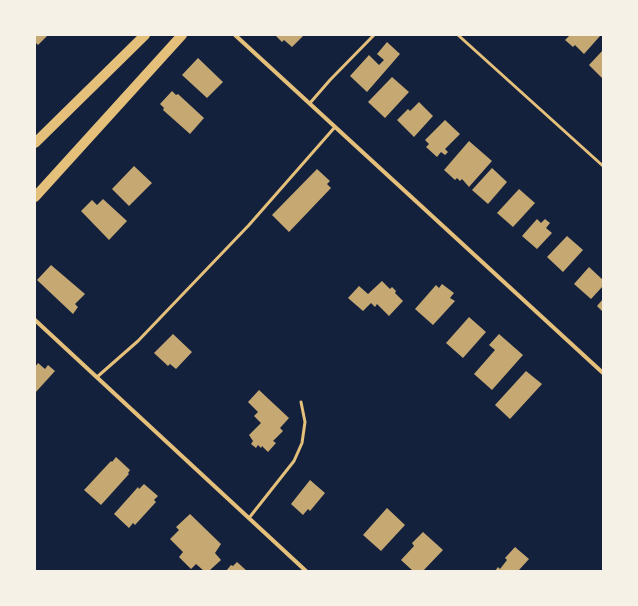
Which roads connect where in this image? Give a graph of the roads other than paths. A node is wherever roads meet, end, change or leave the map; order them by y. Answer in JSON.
{"nodes":[{"id":1,"x":145,"y":35,"type":"edge"},
{"id":2,"x":182,"y":35,"type":"edge"},
{"id":3,"x":235,"y":35,"type":"edge"},
{"id":4,"x":374,"y":35,"type":"edge"},
{"id":5,"x":458,"y":35,"type":"edge"},
{"id":6,"x":310,"y":103,"type":"junction"},
{"id":7,"x":335,"y":127,"type":"junction"},
{"id":8,"x":35,"y":143,"type":"edge"},
{"id":9,"x":603,"y":166,"type":"edge"},
{"id":10,"x":35,"y":197,"type":"edge"},
{"id":11,"x":35,"y":320,"type":"edge"},
{"id":12,"x":603,"y":373,"type":"edge"},
{"id":13,"x":97,"y":377,"type":"junction"},
{"id":14,"x":301,"y":402,"type":"dead end"},
{"id":15,"x":249,"y":518,"type":"junction"},
{"id":16,"x":306,"y":571,"type":"edge"}],
"edges":[{"from":1,"to":8,"type":"main road"},
{"from":2,"to":10,"type":"main road"},
{"from":3,"to":6,"type":"street"},
{"from":4,"to":6,"type":"lane"},
{"from":5,"to":9,"type":"lane"},
{"from":6,"to":7,"type":"street"},
{"from":7,"to":12,"type":"street"},
{"from":7,"to":13,"type":"lane"},
{"from":11,"to":13,"type":"street"},
{"from":13,"to":15,"type":"street"},
{"from":14,"to":15,"type":"lane"},
{"from":15,"to":16,"type":"street"}]}
